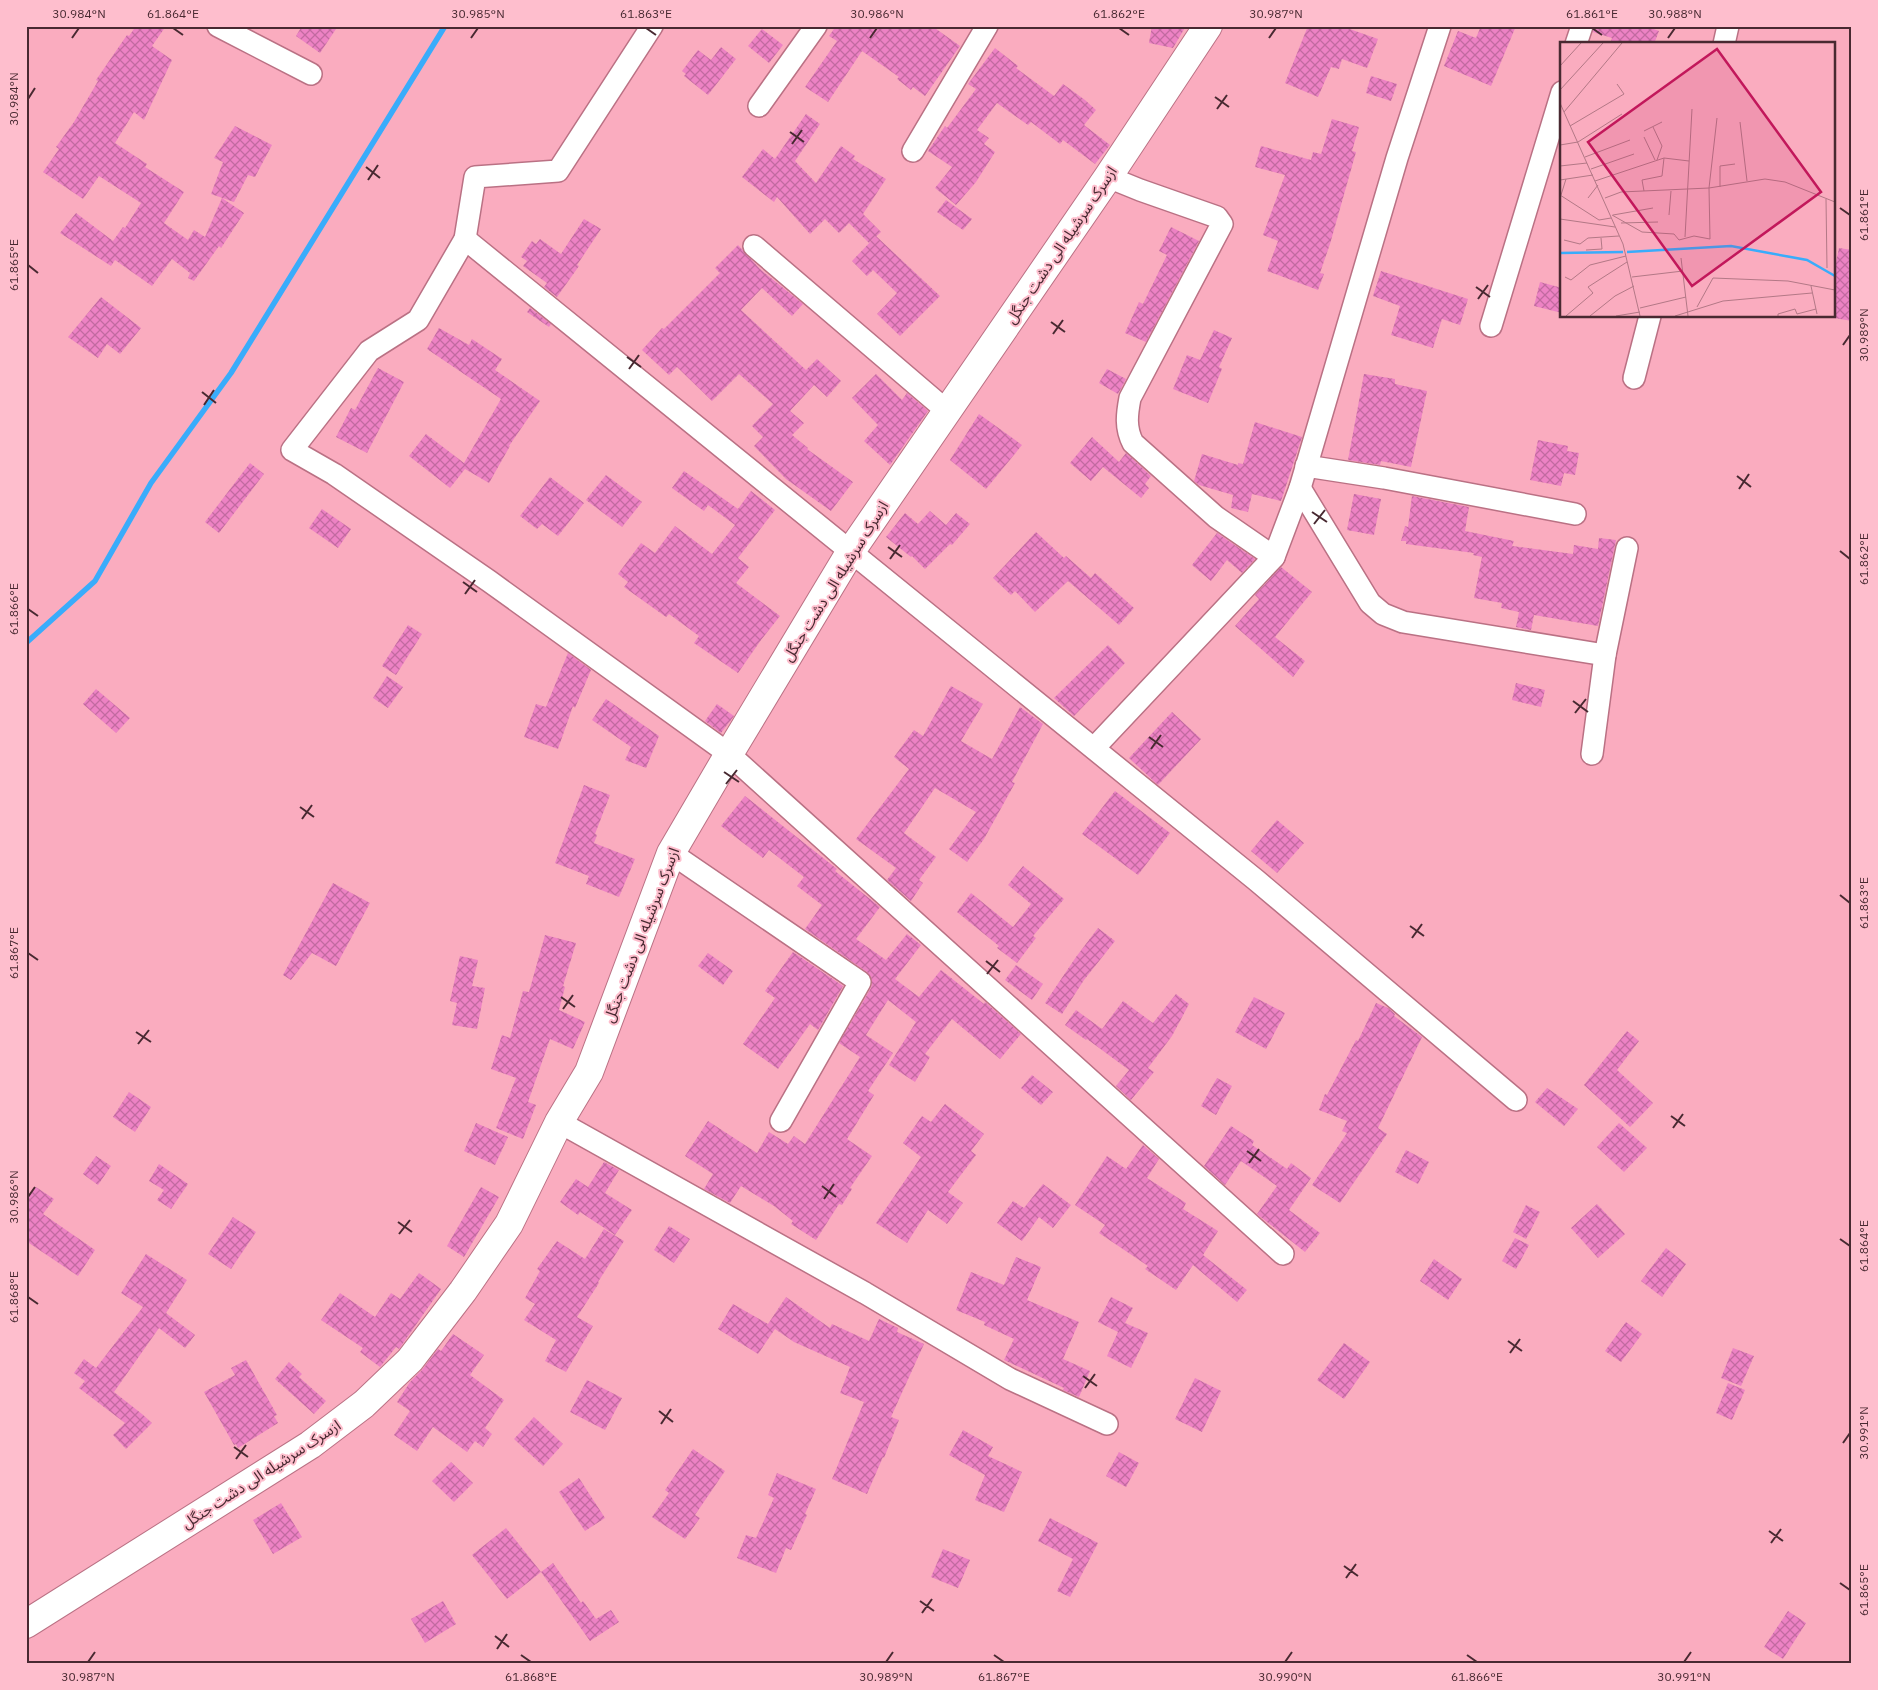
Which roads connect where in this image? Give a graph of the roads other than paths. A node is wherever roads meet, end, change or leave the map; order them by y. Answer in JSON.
{"nodes":[{"id":1,"x":218,"y":26,"type":"edge"},
{"id":2,"x":652,"y":26,"type":"edge"},
{"id":3,"x":816,"y":26,"type":"edge"},
{"id":4,"x":987,"y":26,"type":"edge"},
{"id":5,"x":1208,"y":26,"type":"edge"},
{"id":6,"x":1440,"y":26,"type":"edge"},
{"id":7,"x":1582,"y":26,"type":"edge"},
{"id":8,"x":1728,"y":26,"type":"edge"},
{"id":9,"x":1577,"y":42,"type":"edge"},
{"id":10,"x":1724,"y":42,"type":"edge"},
{"id":11,"x":311,"y":74,"type":"dead end"},
{"id":12,"x":1560,"y":99,"type":"edge"},
{"id":13,"x":760,"y":106,"type":"dead end"},
{"id":14,"x":913,"y":150,"type":"dead end"},
{"id":15,"x":1108,"y":177,"type":"junction"},
{"id":16,"x":465,"y":239,"type":"junction"},
{"id":17,"x":754,"y":246,"type":"dead end"},
{"id":18,"x":1649,"y":318,"type":"edge"},
{"id":19,"x":1491,"y":326,"type":"dead end"},
{"id":20,"x":1634,"y":378,"type":"dead end"},
{"id":21,"x":947,"y":411,"type":"junction"},
{"id":22,"x":1306,"y":466,"type":"junction"},
{"id":23,"x":1300,"y":488,"type":"junction"},
{"id":24,"x":1575,"y":514,"type":"dead end"},
{"id":25,"x":1627,"y":548,"type":"dead end"},
{"id":26,"x":851,"y":551,"type":"junction"},
{"id":27,"x":1274,"y":557,"type":"junction"},
{"id":28,"x":1605,"y":655,"type":"junction"},
{"id":29,"x":1094,"y":748,"type":"junction"},
{"id":30,"x":729,"y":754,"type":"junction"},
{"id":31,"x":1592,"y":754,"type":"dead end"},
{"id":32,"x":671,"y":853,"type":"junction"},
{"id":33,"x":1516,"y":1100,"type":"dead end"},
{"id":34,"x":780,"y":1121,"type":"dead end"},
{"id":35,"x":559,"y":1122,"type":"junction"},
{"id":36,"x":1283,"y":1254,"type":"dead end"},
{"id":37,"x":1107,"y":1424,"type":"dead end"},
{"id":38,"x":26,"y":1624,"type":"edge"}],
"edges":[{"from":1,"to":11,"type":"street"},
{"from":2,"to":16,"type":"street"},
{"from":3,"to":13,"type":"street"},
{"from":4,"to":14,"type":"street"},
{"from":5,"to":15,"type":"street","name":"ازسرک سرشیله الی دشت جنگل"},
{"from":6,"to":22,"type":"street"},
{"from":7,"to":9,"type":"street"},
{"from":8,"to":10,"type":"street"},
{"from":12,"to":19,"type":"street"},
{"from":15,"to":21,"type":"street","name":"ازسرک سرشیله الی دشت جنگل"},
{"from":15,"to":27,"type":"street"},
{"from":16,"to":26,"type":"street"},
{"from":16,"to":30,"type":"street"},
{"from":17,"to":21,"type":"street"},
{"from":18,"to":20,"type":"street"},
{"from":21,"to":26,"type":"street","name":"ازسرک سرشیله الی دشت جنگل"},
{"from":22,"to":23,"type":"street"},
{"from":22,"to":24,"type":"street"},
{"from":23,"to":27,"type":"street"},
{"from":23,"to":28,"type":"street"},
{"from":25,"to":28,"type":"street"},
{"from":26,"to":29,"type":"street"},
{"from":26,"to":30,"type":"street","name":"ازسرک سرشیله الی دشت جنگل"},
{"from":27,"to":29,"type":"street"},
{"from":28,"to":31,"type":"street"},
{"from":29,"to":33,"type":"street"},
{"from":30,"to":32,"type":"street","name":"ازسرک سرشیله الی دشت جنگل"},
{"from":30,"to":36,"type":"street"},
{"from":32,"to":34,"type":"street"},
{"from":32,"to":35,"type":"street","name":"ازسرک سرشیله الی دشت جنگل"},
{"from":35,"to":37,"type":"street"},
{"from":35,"to":38,"type":"street","name":"ازسرک سرشیله الی دشت جنگل"}]}
